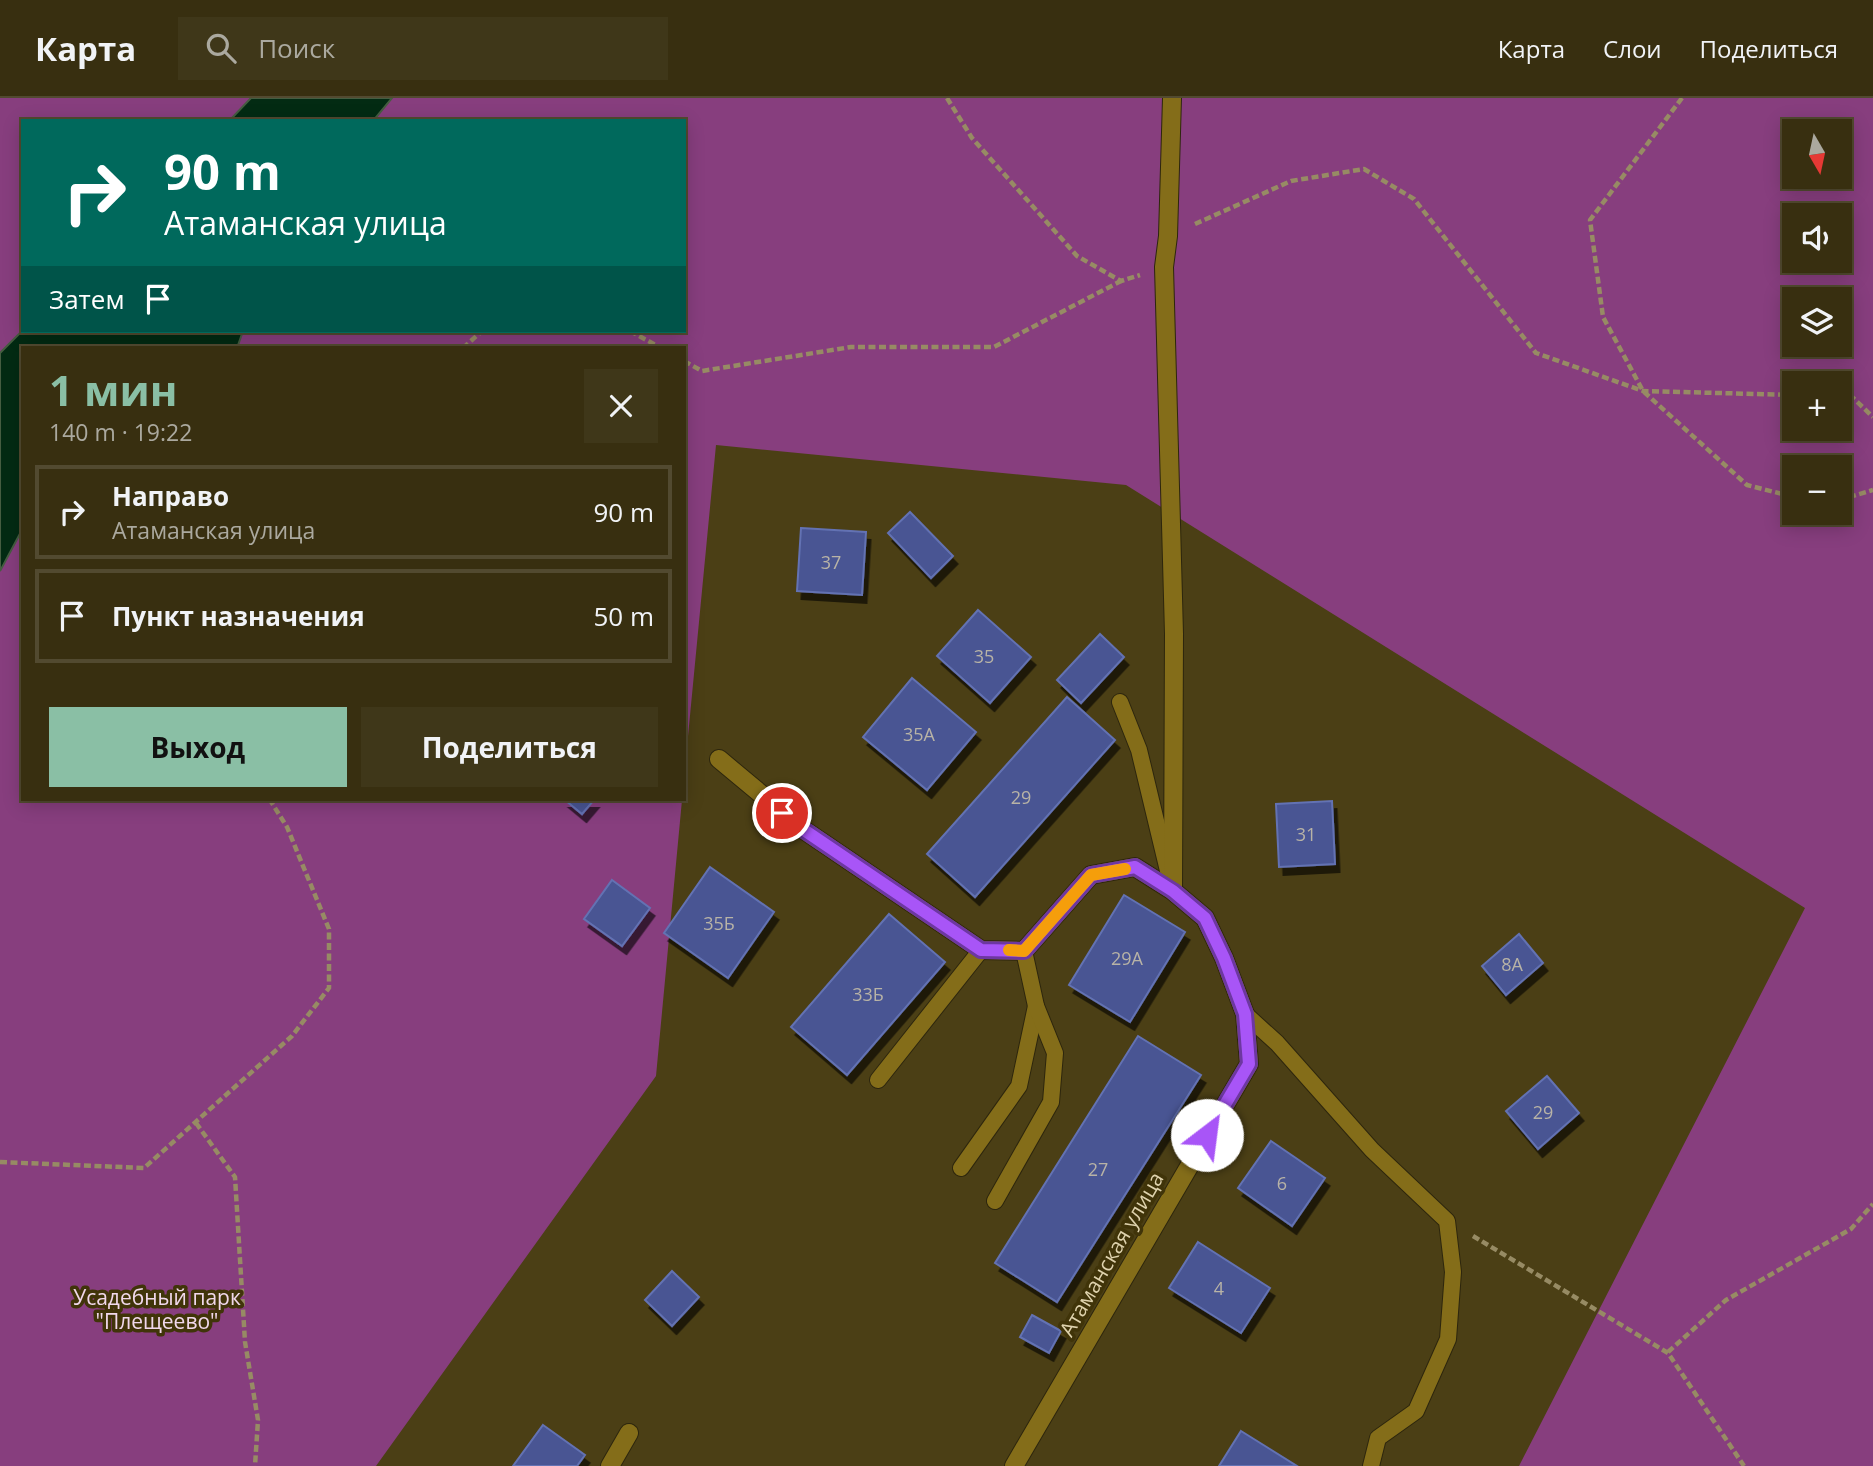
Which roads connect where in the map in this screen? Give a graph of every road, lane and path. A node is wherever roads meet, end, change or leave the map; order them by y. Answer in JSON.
{"nodes":[{"id":1,"x":947,"y":98,"type":"edge"},
{"id":2,"x":1172,"y":98,"type":"edge"},
{"id":3,"x":1682,"y":98,"type":"edge"},
{"id":4,"x":1168,"y":236,"type":"junction"},
{"id":5,"x":1164,"y":267,"type":"junction"},
{"id":6,"x":1121,"y":281,"type":"junction"},
{"id":7,"x":480,"y":333,"type":"edge"},
{"id":8,"x":634,"y":333,"type":"edge"},
{"id":9,"x":465,"y":346,"type":"edge"},
{"id":10,"x":657,"y":346,"type":"edge"},
{"id":11,"x":686,"y":362,"type":"edge"},
{"id":12,"x":1643,"y":391,"type":"junction"},
{"id":13,"x":1782,"y":395,"type":"edge"},
{"id":14,"x":1852,"y":397,"type":"edge"},
{"id":15,"x":1873,"y":417,"type":"edge"},
{"id":16,"x":1873,"y":490,"type":"edge"},
{"id":17,"x":1782,"y":494,"type":"edge"},
{"id":18,"x":1852,"y":496,"type":"edge"},
{"id":19,"x":1120,"y":702,"type":"dead end"},
{"id":20,"x":719,"y":759,"type":"dead end"},
{"id":21,"x":271,"y":801,"type":"edge"},
{"id":22,"x":1173,"y":891,"type":"junction"},
{"id":23,"x":981,"y":950,"type":"junction"},
{"id":24,"x":1024,"y":951,"type":"junction"},
{"id":25,"x":1036,"y":1006,"type":"junction"},
{"id":26,"x":1245,"y":1014,"type":"junction"},
{"id":27,"x":878,"y":1080,"type":"dead end"},
{"id":28,"x":196,"y":1123,"type":"junction"},
{"id":29,"x":0,"y":1162,"type":"edge"},
{"id":30,"x":961,"y":1168,"type":"dead end"},
{"id":31,"x":995,"y":1200,"type":"dead end"},
{"id":32,"x":1873,"y":1205,"type":"edge"},
{"id":33,"x":1447,"y":1221,"type":"junction"},
{"id":34,"x":1668,"y":1353,"type":"junction"},
{"id":35,"x":629,"y":1433,"type":"dead end"},
{"id":36,"x":255,"y":1466,"type":"edge"},
{"id":37,"x":610,"y":1466,"type":"edge"},
{"id":38,"x":1014,"y":1466,"type":"edge"},
{"id":39,"x":1371,"y":1466,"type":"edge"},
{"id":40,"x":1744,"y":1466,"type":"edge"}],
"edges":[{"from":1,"to":6,"type":"path"},
{"from":2,"to":4,"type":"street"},
{"from":3,"to":12,"type":"path"},
{"from":4,"to":5,"type":"street"},
{"from":4,"to":12,"type":"path"},
{"from":5,"to":6,"type":"path"},
{"from":5,"to":22,"type":"street"},
{"from":6,"to":11,"type":"path"},
{"from":7,"to":9,"type":"path"},
{"from":8,"to":10,"type":"path"},
{"from":12,"to":13,"type":"path"},
{"from":12,"to":17,"type":"path"},
{"from":14,"to":15,"type":"path"},
{"from":16,"to":18,"type":"path"},
{"from":19,"to":22,"type":"lane"},
{"from":20,"to":23,"type":"street"},
{"from":21,"to":28,"type":"path"},
{"from":22,"to":24,"type":"street","name":"Атаманская улица"},
{"from":22,"to":26,"type":"street","name":"Атаманская улица"},
{"from":23,"to":24,"type":"street"},
{"from":23,"to":27,"type":"lane"},
{"from":24,"to":25,"type":"lane"},
{"from":25,"to":30,"type":"lane"},
{"from":25,"to":31,"type":"lane"},
{"from":26,"to":33,"type":"lane"},
{"from":26,"to":38,"type":"street","name":"Атаманская улица"},
{"from":28,"to":29,"type":"path"},
{"from":28,"to":36,"type":"path"},
{"from":32,"to":34,"type":"path"},
{"from":33,"to":34,"type":"path"},
{"from":33,"to":39,"type":"lane"},
{"from":34,"to":40,"type":"path"},
{"from":35,"to":37,"type":"street"}]}
